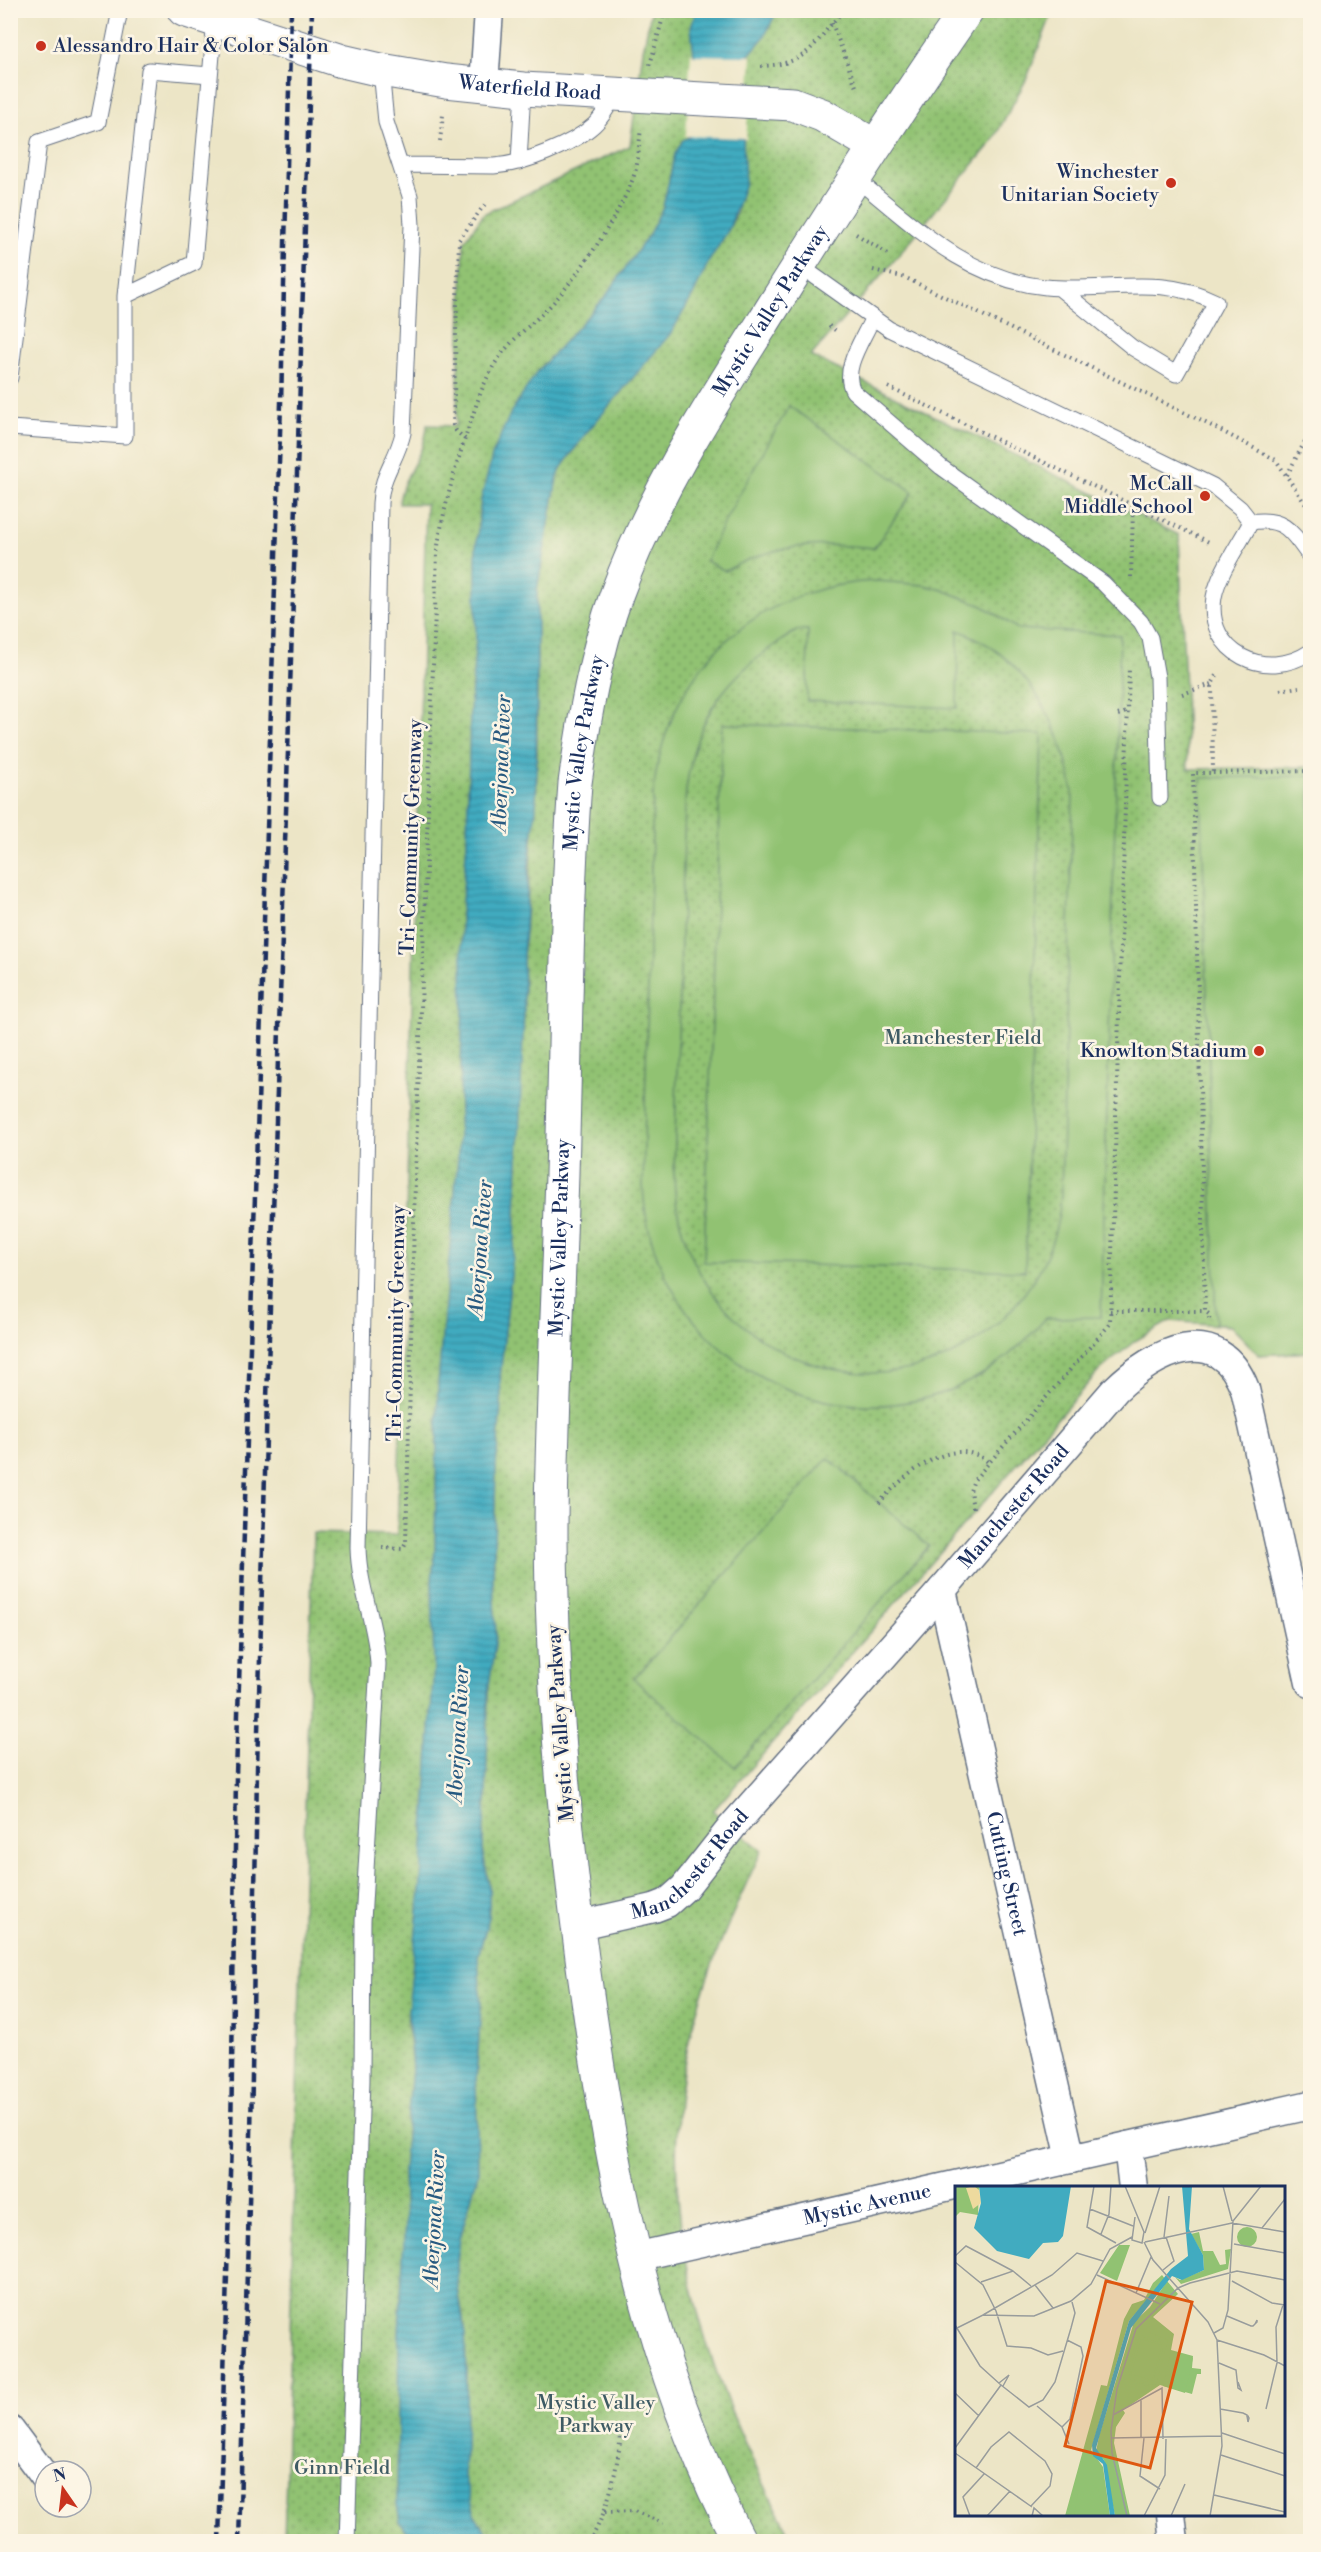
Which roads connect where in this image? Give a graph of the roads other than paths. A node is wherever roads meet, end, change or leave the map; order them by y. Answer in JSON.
{"nodes":[{"id":1,"x":120,"y":10,"type":"edge"},
{"id":2,"x":184,"y":10,"type":"edge"},
{"id":3,"x":489,"y":10,"type":"edge"},
{"id":4,"x":967,"y":10,"type":"edge"},
{"id":5,"x":215,"y":20,"type":"junction"},
{"id":6,"x":381,"y":70,"type":"junction"},
{"id":7,"x":210,"y":75,"type":"junction"},
{"id":8,"x":484,"y":85,"type":"junction"},
{"id":9,"x":524,"y":89,"type":"junction"},
{"id":10,"x":615,"y":94,"type":"junction"},
{"id":11,"x":875,"y":146,"type":"junction"},
{"id":12,"x":519,"y":162,"type":"junction"},
{"id":13,"x":400,"y":165,"type":"junction"},
{"id":14,"x":855,"y":178,"type":"junction"},
{"id":15,"x":799,"y":265,"type":"junction"},
{"id":16,"x":1059,"y":288,"type":"junction"},
{"id":17,"x":125,"y":296,"type":"junction"},
{"id":18,"x":872,"y":319,"type":"junction"},
{"id":19,"x":10,"y":378,"type":"edge"},
{"id":20,"x":10,"y":429,"type":"edge"},
{"id":21,"x":1251,"y":522,"type":"junction"},
{"id":22,"x":1311,"y":557,"type":"edge"},
{"id":23,"x":1311,"y":652,"type":"edge"},
{"id":24,"x":1160,"y":798,"type":"dead end"},
{"id":25,"x":942,"y":1590,"type":"junction"},
{"id":26,"x":1311,"y":1683,"type":"edge"},
{"id":27,"x":579,"y":1925,"type":"junction"},
{"id":28,"x":1311,"y":2105,"type":"edge"},
{"id":29,"x":1128,"y":2146,"type":"junction"},
{"id":30,"x":1071,"y":2159,"type":"junction"},
{"id":31,"x":1133,"y":2186,"type":"edge"},
{"id":32,"x":635,"y":2257,"type":"junction"},
{"id":33,"x":10,"y":2430,"type":"edge"},
{"id":34,"x":33,"y":2461,"type":"edge"},
{"id":35,"x":1171,"y":2516,"type":"edge"},
{"id":36,"x":347,"y":2541,"type":"edge"},
{"id":37,"x":740,"y":2541,"type":"edge"},
{"id":38,"x":1174,"y":2541,"type":"edge"}],
"edges":[{"from":1,"to":19,"type":"lane"},
{"from":2,"to":5,"type":"main road","name":"Waterfield Road"},
{"from":3,"to":8,"type":"street"},
{"from":4,"to":11,"type":"main road","name":"Mystic Valley Parkway"},
{"from":5,"to":6,"type":"main road","name":"Waterfield Road"},
{"from":5,"to":7,"type":"lane"},
{"from":6,"to":8,"type":"main road","name":"Waterfield Road"},
{"from":6,"to":13,"type":"lane"},
{"from":7,"to":17,"type":"lane"},
{"from":7,"to":17,"type":"lane"},
{"from":8,"to":9,"type":"main road","name":"Waterfield Road"},
{"from":9,"to":10,"type":"main road","name":"Waterfield Road"},
{"from":9,"to":12,"type":"lane"},
{"from":10,"to":11,"type":"main road","name":"Waterfield Road"},
{"from":10,"to":12,"type":"lane"},
{"from":11,"to":14,"type":"main road","name":"Mystic Valley Parkway"},
{"from":12,"to":13,"type":"lane"},
{"from":13,"to":36,"type":"lane"},
{"from":14,"to":15,"type":"main road","name":"Mystic Valley Parkway"},
{"from":14,"to":16,"type":"lane"},
{"from":15,"to":18,"type":"lane"},
{"from":15,"to":27,"type":"main road","name":"Mystic Valley Parkway"},
{"from":16,"to":16,"type":"lane"},
{"from":17,"to":20,"type":"lane"},
{"from":18,"to":21,"type":"lane"},
{"from":18,"to":24,"type":"lane"},
{"from":21,"to":22,"type":"lane"},
{"from":21,"to":23,"type":"lane"},
{"from":25,"to":26,"type":"street","name":"Manchester Road"},
{"from":25,"to":27,"type":"street","name":"Manchester Road"},
{"from":25,"to":30,"type":"street","name":"Cutting Street"},
{"from":27,"to":32,"type":"main road","name":"Mystic Valley Parkway"},
{"from":28,"to":29,"type":"street","name":"Mystic Avenue"},
{"from":29,"to":30,"type":"street","name":"Mystic Avenue"},
{"from":29,"to":31,"type":"street"},
{"from":30,"to":32,"type":"street","name":"Mystic Avenue"},
{"from":32,"to":37,"type":"main road","name":"Mystic Valley Parkway"},
{"from":33,"to":34,"type":"street"},
{"from":35,"to":38,"type":"street"}]}
